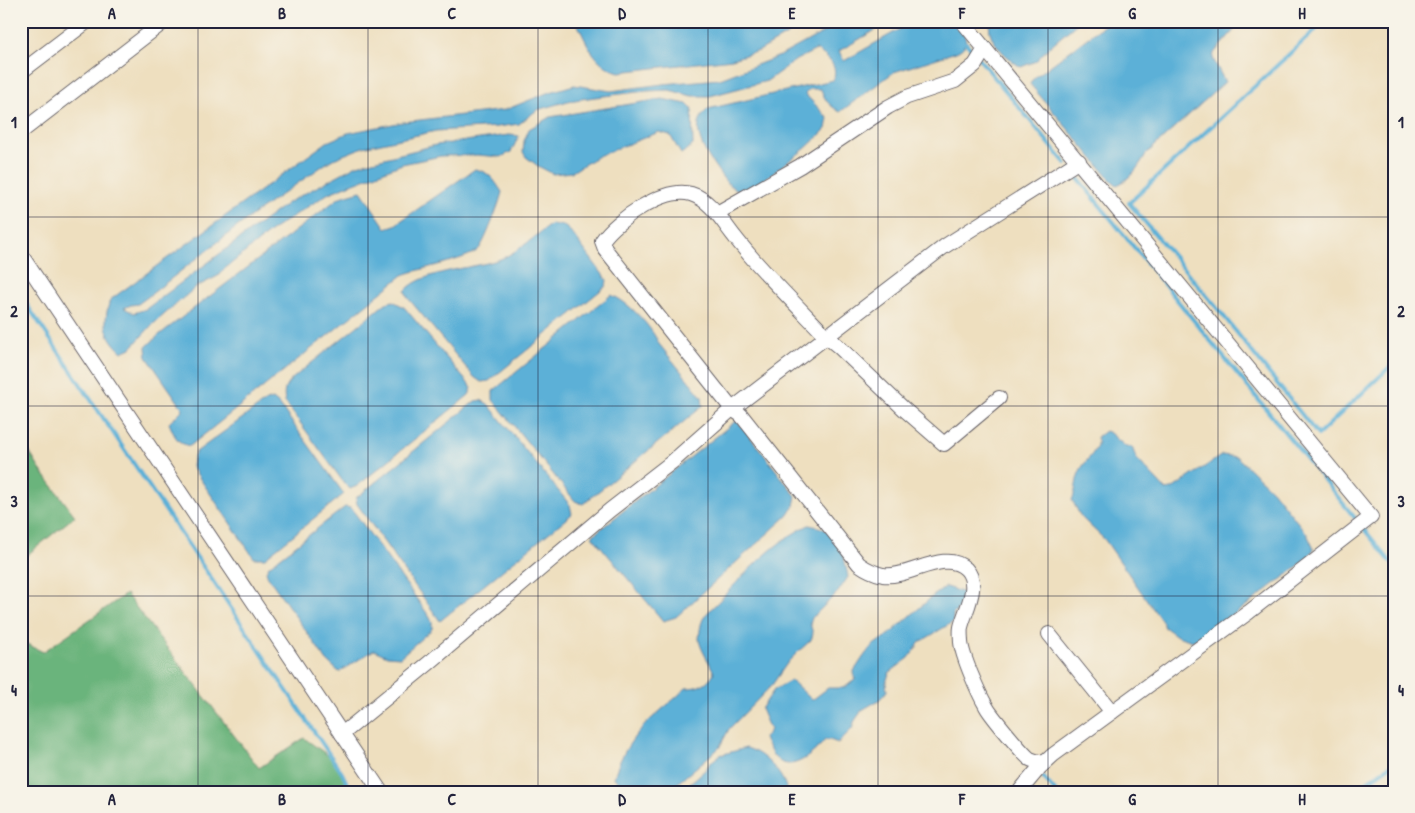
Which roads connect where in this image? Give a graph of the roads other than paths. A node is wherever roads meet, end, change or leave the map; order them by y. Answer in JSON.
{"nodes":[{"id":1,"x":88,"y":21,"type":"edge"},
{"id":2,"x":165,"y":21,"type":"edge"},
{"id":3,"x":962,"y":21,"type":"edge"},
{"id":4,"x":985,"y":49,"type":"junction"},
{"id":5,"x":21,"y":72,"type":"edge"},
{"id":6,"x":21,"y":132,"type":"edge"},
{"id":7,"x":1079,"y":161,"type":"junction"},
{"id":8,"x":717,"y":213,"type":"junction"},
{"id":9,"x":21,"y":256,"type":"edge"},
{"id":10,"x":826,"y":337,"type":"junction"},
{"id":11,"x":999,"y":398,"type":"dead end"},
{"id":12,"x":732,"y":408,"type":"junction"},
{"id":13,"x":1049,"y":634,"type":"dead end"},
{"id":14,"x":1112,"y":712,"type":"junction"},
{"id":15,"x":342,"y":734,"type":"junction"},
{"id":16,"x":1044,"y":763,"type":"junction"},
{"id":17,"x":381,"y":792,"type":"edge"},
{"id":18,"x":1019,"y":792,"type":"edge"}],
"edges":[{"from":1,"to":5,"type":"street"},
{"from":2,"to":6,"type":"street"},
{"from":3,"to":4,"type":"street"},
{"from":4,"to":7,"type":"street"},
{"from":4,"to":8,"type":"street"},
{"from":7,"to":10,"type":"street"},
{"from":7,"to":14,"type":"street"},
{"from":8,"to":10,"type":"street"},
{"from":8,"to":12,"type":"street"},
{"from":9,"to":15,"type":"street"},
{"from":10,"to":11,"type":"street"},
{"from":10,"to":12,"type":"street"},
{"from":12,"to":15,"type":"street"},
{"from":12,"to":16,"type":"street"},
{"from":13,"to":14,"type":"street"},
{"from":14,"to":16,"type":"street"},
{"from":15,"to":17,"type":"street"},
{"from":16,"to":18,"type":"street"}]}
